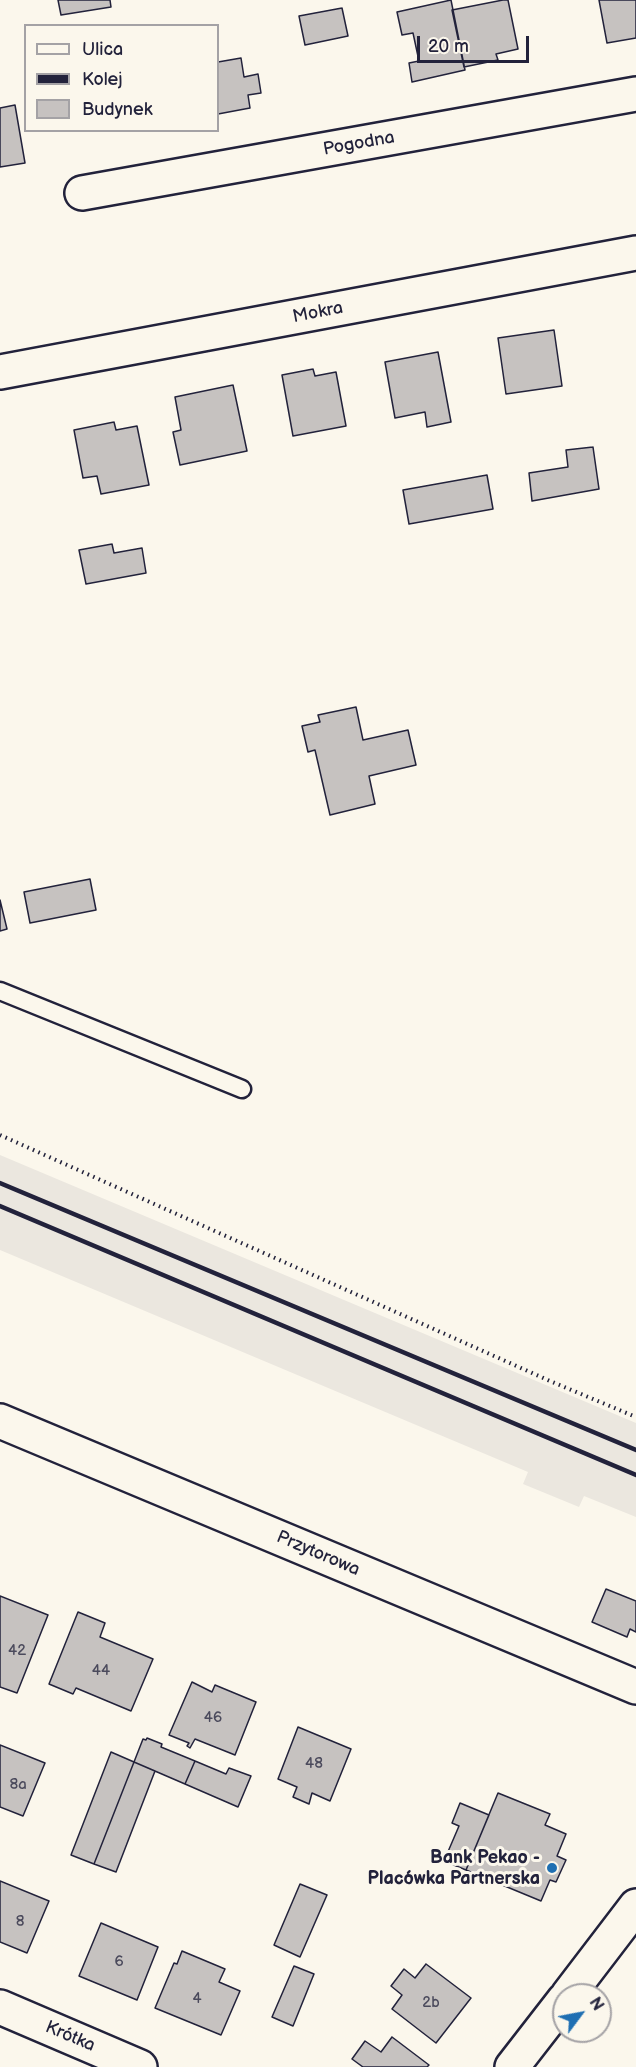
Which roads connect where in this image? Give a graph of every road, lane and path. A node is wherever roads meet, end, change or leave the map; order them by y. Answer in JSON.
{"nodes":[{"id":1,"x":636,"y":94,"type":"edge"},
{"id":2,"x":82,"y":193,"type":"dead end"},
{"id":3,"x":636,"y":254,"type":"edge"},
{"id":4,"x":0,"y":372,"type":"edge"},
{"id":5,"x":0,"y":992,"type":"edge"},
{"id":6,"x":242,"y":1089,"type":"dead end"},
{"id":7,"x":0,"y":1135,"type":"edge"},
{"id":8,"x":636,"y":1417,"type":"edge"},
{"id":9,"x":0,"y":1421,"type":"edge"},
{"id":10,"x":636,"y":1688,"type":"edge"},
{"id":11,"x":636,"y":1906,"type":"edge"},
{"id":12,"x":577,"y":1983,"type":"edge"},
{"id":13,"x":0,"y":2007,"type":"edge"},
{"id":14,"x":552,"y":2015,"type":"edge"},
{"id":15,"x":140,"y":2067,"type":"edge"},
{"id":16,"x":512,"y":2067,"type":"edge"}],
"edges":[{"from":1,"to":2,"type":"street","name":"Pogodna"},
{"from":3,"to":4,"type":"street","name":"Mokra"},
{"from":5,"to":6,"type":"lane"},
{"from":7,"to":8,"type":"path"},
{"from":9,"to":10,"type":"street","name":"Przytorowa"},
{"from":11,"to":12,"type":"street"},
{"from":13,"to":15,"type":"street","name":"Krótka"},
{"from":14,"to":16,"type":"street"}]}
